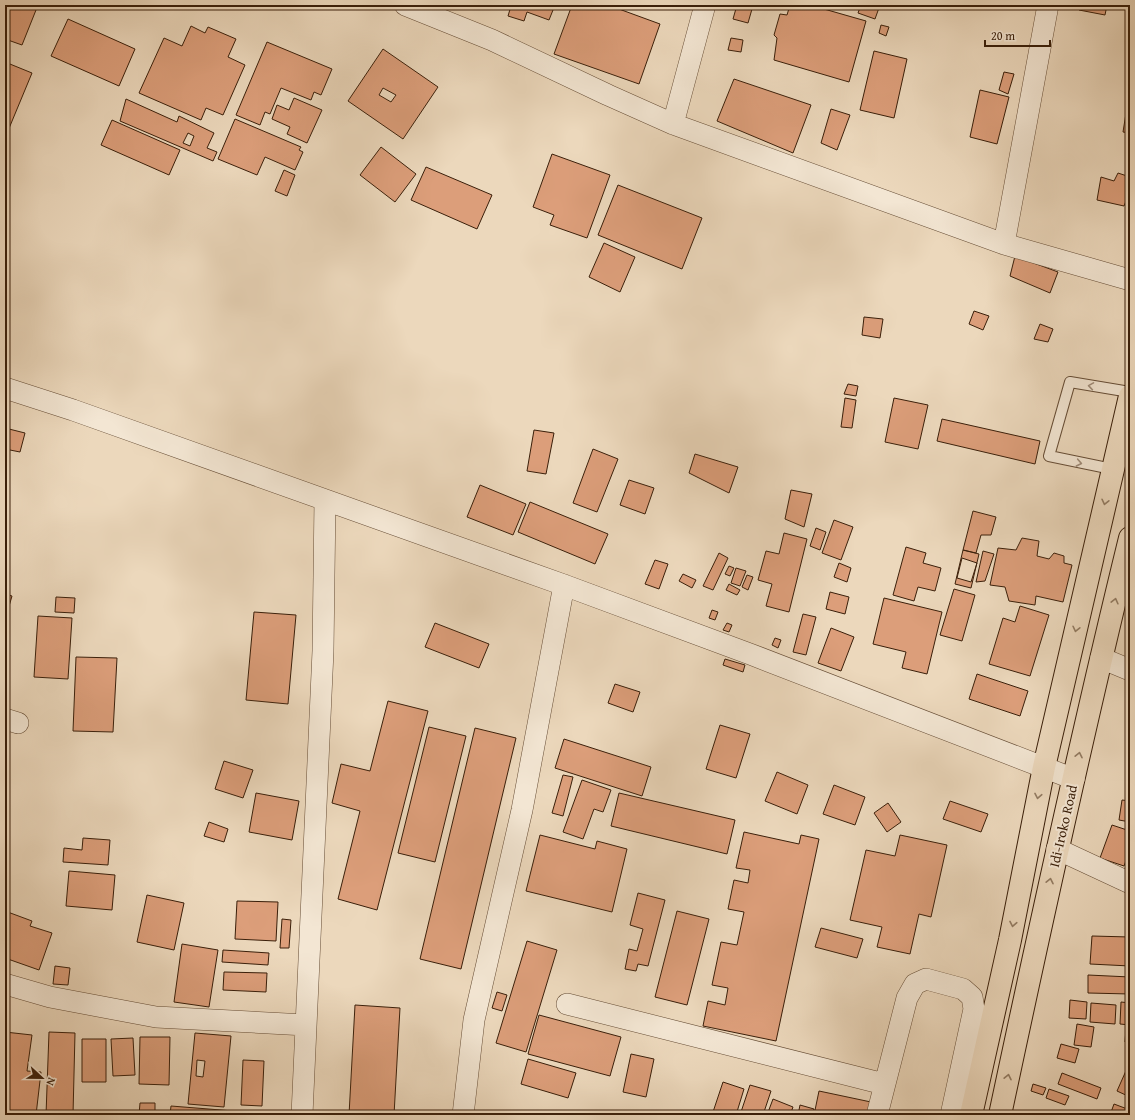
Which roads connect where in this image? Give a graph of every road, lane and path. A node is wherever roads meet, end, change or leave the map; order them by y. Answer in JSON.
{"nodes":[{"id":1,"x":405,"y":5,"type":"edge"},
{"id":2,"x":705,"y":5,"type":"edge"},
{"id":3,"x":1048,"y":5,"type":"edge"},
{"id":4,"x":673,"y":124,"type":"junction"},
{"id":5,"x":1004,"y":244,"type":"junction"},
{"id":6,"x":1130,"y":280,"type":"edge"},
{"id":7,"x":5,"y":388,"type":"edge"},
{"id":8,"x":1130,"y":392,"type":"edge"},
{"id":9,"x":1130,"y":396,"type":"edge"},
{"id":10,"x":1112,"y":469,"type":"junction"},
{"id":11,"x":325,"y":500,"type":"junction"},
{"id":12,"x":1130,"y":538,"type":"edge"},
{"id":13,"x":564,"y":585,"type":"junction"},
{"id":14,"x":1101,"y":658,"type":"junction"},
{"id":15,"x":1130,"y":670,"type":"edge"},
{"id":16,"x":1044,"y":767,"type":"junction"},
{"id":17,"x":1074,"y":779,"type":"junction"},
{"id":18,"x":1057,"y":849,"type":"junction"},
{"id":19,"x":1130,"y":883,"type":"edge"},
{"id":20,"x":5,"y":984,"type":"edge"},
{"id":21,"x":567,"y":1004,"type":"dead end"},
{"id":22,"x":306,"y":1025,"type":"junction"},
{"id":23,"x":884,"y":1084,"type":"junction"},
{"id":24,"x":302,"y":1115,"type":"edge"},
{"id":25,"x":462,"y":1115,"type":"edge"},
{"id":26,"x":877,"y":1115,"type":"edge"},
{"id":27,"x":951,"y":1115,"type":"edge"},
{"id":28,"x":971,"y":1115,"type":"edge"},
{"id":29,"x":1000,"y":1115,"type":"edge"}],
"edges":[{"from":1,"to":4,"type":"street"},
{"from":2,"to":4,"type":"street"},
{"from":3,"to":5,"type":"street"},
{"from":4,"to":5,"type":"street"},
{"from":5,"to":6,"type":"street"},
{"from":7,"to":11,"type":"street"},
{"from":8,"to":10,"type":"lane","one_way":true},
{"from":9,"to":10,"type":"highway"},
{"from":10,"to":16,"type":"highway","one_way":true},
{"from":11,"to":13,"type":"street"},
{"from":11,"to":22,"type":"street"},
{"from":14,"to":12,"type":"highway","name":"Idi-Iroko Road","one_way":true},
{"from":13,"to":16,"type":"street"},
{"from":13,"to":25,"type":"street"},
{"from":14,"to":15,"type":"street"},
{"from":17,"to":14,"type":"highway","name":"Idi-Iroko Road","one_way":true},
{"from":16,"to":17,"type":"street"},
{"from":16,"to":28,"type":"highway","one_way":true},
{"from":17,"to":18,"type":"highway","name":"Idi-Iroko Road"},
{"from":18,"to":19,"type":"street"},
{"from":29,"to":18,"type":"highway","name":"Idi-Iroko Road","one_way":true},
{"from":20,"to":22,"type":"street"},
{"from":21,"to":23,"type":"street"},
{"from":22,"to":24,"type":"street"},
{"from":23,"to":26,"type":"street"},
{"from":23,"to":27,"type":"street"}]}
